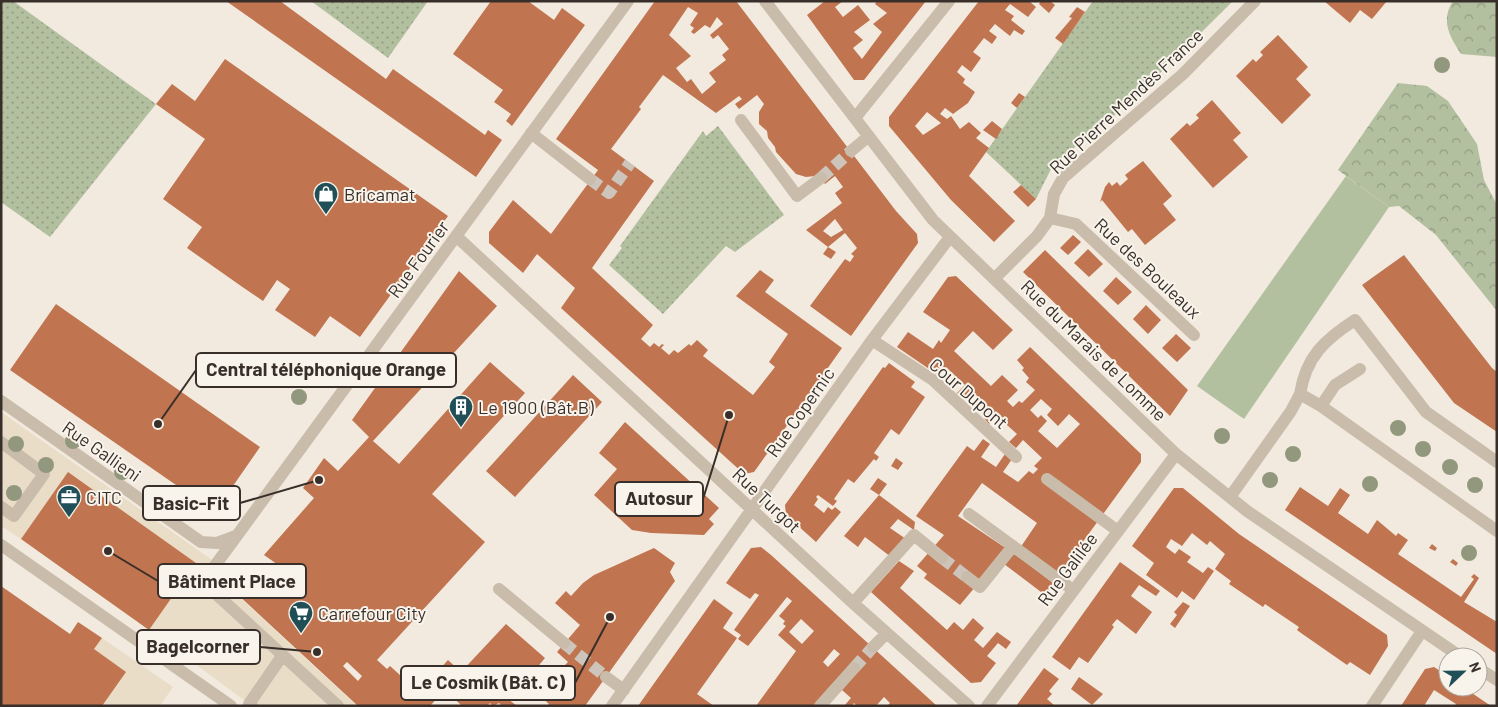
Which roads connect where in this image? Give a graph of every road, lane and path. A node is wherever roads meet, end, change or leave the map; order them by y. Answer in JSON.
{"nodes":[{"id":1,"x":628,"y":1,"type":"edge"},
{"id":2,"x":765,"y":1,"type":"edge"},
{"id":3,"x":949,"y":1,"type":"edge"},
{"id":4,"x":1255,"y":1,"type":"edge"},
{"id":5,"x":855,"y":118,"type":"junction"},
{"id":6,"x":741,"y":120,"type":"dead end"},
{"id":7,"x":531,"y":133,"type":"junction"},
{"id":8,"x":869,"y":136,"type":"junction"},
{"id":9,"x":851,"y":151,"type":"tunnel mouth"},
{"id":10,"x":821,"y":178,"type":"tunnel mouth"},
{"id":11,"x":590,"y":180,"type":"tunnel mouth"},
{"id":12,"x":1050,"y":218,"type":"junction"},
{"id":13,"x":456,"y":236,"type":"junction"},
{"id":14,"x":950,"y":237,"type":"junction"},
{"id":15,"x":995,"y":278,"type":"junction"},
{"id":16,"x":1194,"y":335,"type":"dead end"},
{"id":17,"x":872,"y":340,"type":"junction"},
{"id":18,"x":1360,"y":369,"type":"dead end"},
{"id":19,"x":1300,"y":394,"type":"junction"},
{"id":20,"x":2,"y":404,"type":"edge"},
{"id":21,"x":1321,"y":406,"type":"junction"},
{"id":22,"x":1,"y":442,"type":"edge"},
{"id":23,"x":1176,"y":454,"type":"junction"},
{"id":24,"x":1016,"y":457,"type":"dead end"},
{"id":25,"x":1497,"y":462,"type":"edge"},
{"id":26,"x":1047,"y":479,"type":"dead end"},
{"id":27,"x":1230,"y":497,"type":"junction"},
{"id":28,"x":1,"y":507,"type":"edge"},
{"id":29,"x":752,"y":510,"type":"junction"},
{"id":30,"x":969,"y":514,"type":"dead end"},
{"id":31,"x":1118,"y":531,"type":"junction"},
{"id":32,"x":1497,"y":531,"type":"edge"},
{"id":33,"x":236,"y":536,"type":"junction"},
{"id":34,"x":1,"y":545,"type":"edge"},
{"id":35,"x":1012,"y":546,"type":"junction"},
{"id":36,"x":942,"y":558,"type":"tunnel mouth"},
{"id":37,"x":967,"y":577,"type":"tunnel mouth"},
{"id":38,"x":499,"y":589,"type":"dead end"},
{"id":39,"x":1073,"y":590,"type":"junction"},
{"id":40,"x":853,"y":602,"type":"junction"},
{"id":41,"x":1422,"y":632,"type":"junction"},
{"id":42,"x":887,"y":633,"type":"junction"},
{"id":43,"x":564,"y":643,"type":"tunnel mouth"},
{"id":44,"x":873,"y":647,"type":"tunnel mouth"},
{"id":45,"x":1445,"y":647,"type":"edge"},
{"id":46,"x":282,"y":656,"type":"junction"},
{"id":47,"x":854,"y":668,"type":"tunnel mouth"},
{"id":48,"x":606,"y":677,"type":"tunnel mouth"},
{"id":49,"x":624,"y":690,"type":"junction"},
{"id":50,"x":231,"y":706,"type":"edge"},
{"id":51,"x":252,"y":706,"type":"edge"},
{"id":52,"x":338,"y":706,"type":"edge"},
{"id":53,"x":612,"y":706,"type":"edge"},
{"id":54,"x":820,"y":706,"type":"edge"},
{"id":55,"x":969,"y":706,"type":"edge"},
{"id":56,"x":987,"y":706,"type":"edge"},
{"id":57,"x":1372,"y":706,"type":"edge"}],
"edges":[{"from":1,"to":7,"type":"street","name":"Rue Fourier"},
{"from":2,"to":5,"type":"street","name":"Rue du Marais de Lomme"},
{"from":3,"to":5,"type":"street"},
{"from":4,"to":12,"type":"street","name":"Rue Pierre Mendès France"},
{"from":5,"to":8,"type":"street","name":"Rue du Marais de Lomme"},
{"from":6,"to":10,"type":"street"},
{"from":7,"to":11,"type":"street"},
{"from":7,"to":13,"type":"street","name":"Rue Fourier"},
{"from":8,"to":9,"type":"street"},
{"from":8,"to":14,"type":"street","name":"Rue du Marais de Lomme"},
{"from":12,"to":15,"type":"street","name":"Rue Pierre Mendès France"},
{"from":12,"to":16,"type":"street","name":"Rue des Bouleaux"},
{"from":13,"to":29,"type":"street","name":"Rue Turgot"},
{"from":13,"to":33,"type":"street","name":"Rue Fourier"},
{"from":14,"to":15,"type":"street","name":"Rue du Marais de Lomme"},
{"from":14,"to":17,"type":"street","name":"Rue Copernic"},
{"from":15,"to":23,"type":"street","name":"Rue du Marais de Lomme"},
{"from":17,"to":24,"type":"street","name":"Cour Dupont"},
{"from":17,"to":29,"type":"street","name":"Rue Copernic"},
{"from":18,"to":21,"type":"street"},
{"from":19,"to":21,"type":"street"},
{"from":19,"to":25,"type":"street"},
{"from":19,"to":27,"type":"street"},
{"from":20,"to":33,"type":"street","name":"Rue Gallieni"},
{"from":21,"to":32,"type":"street"},
{"from":22,"to":28,"type":"street"},
{"from":23,"to":27,"type":"street","name":"Rue du Marais de Lomme"},
{"from":23,"to":31,"type":"street","name":"Rue Galilée"},
{"from":26,"to":31,"type":"street"},
{"from":27,"to":41,"type":"street","name":"Rue du Marais de Lomme"},
{"from":29,"to":40,"type":"street","name":"Rue Turgot"},
{"from":29,"to":49,"type":"street","name":"Rue Copernic"},
{"from":30,"to":35,"type":"street"},
{"from":31,"to":39,"type":"street","name":"Rue Galilée"},
{"from":33,"to":46,"type":"street","name":"Rue Fourier"},
{"from":34,"to":50,"type":"street"},
{"from":35,"to":37,"type":"street"},
{"from":35,"to":39,"type":"street"},
{"from":36,"to":40,"type":"street"},
{"from":38,"to":43,"type":"street"},
{"from":39,"to":56,"type":"street","name":"Rue Galilée"},
{"from":40,"to":42,"type":"street","name":"Rue Turgot"},
{"from":41,"to":45,"type":"street","name":"Rue du Marais de Lomme"},
{"from":41,"to":57,"type":"street"},
{"from":42,"to":44,"type":"street"},
{"from":42,"to":55,"type":"street","name":"Rue Turgot"},
{"from":46,"to":51,"type":"street"},
{"from":46,"to":52,"type":"street"},
{"from":47,"to":54,"type":"street"},
{"from":48,"to":49,"type":"street"},
{"from":49,"to":53,"type":"street","name":"Rue Copernic"}]}
